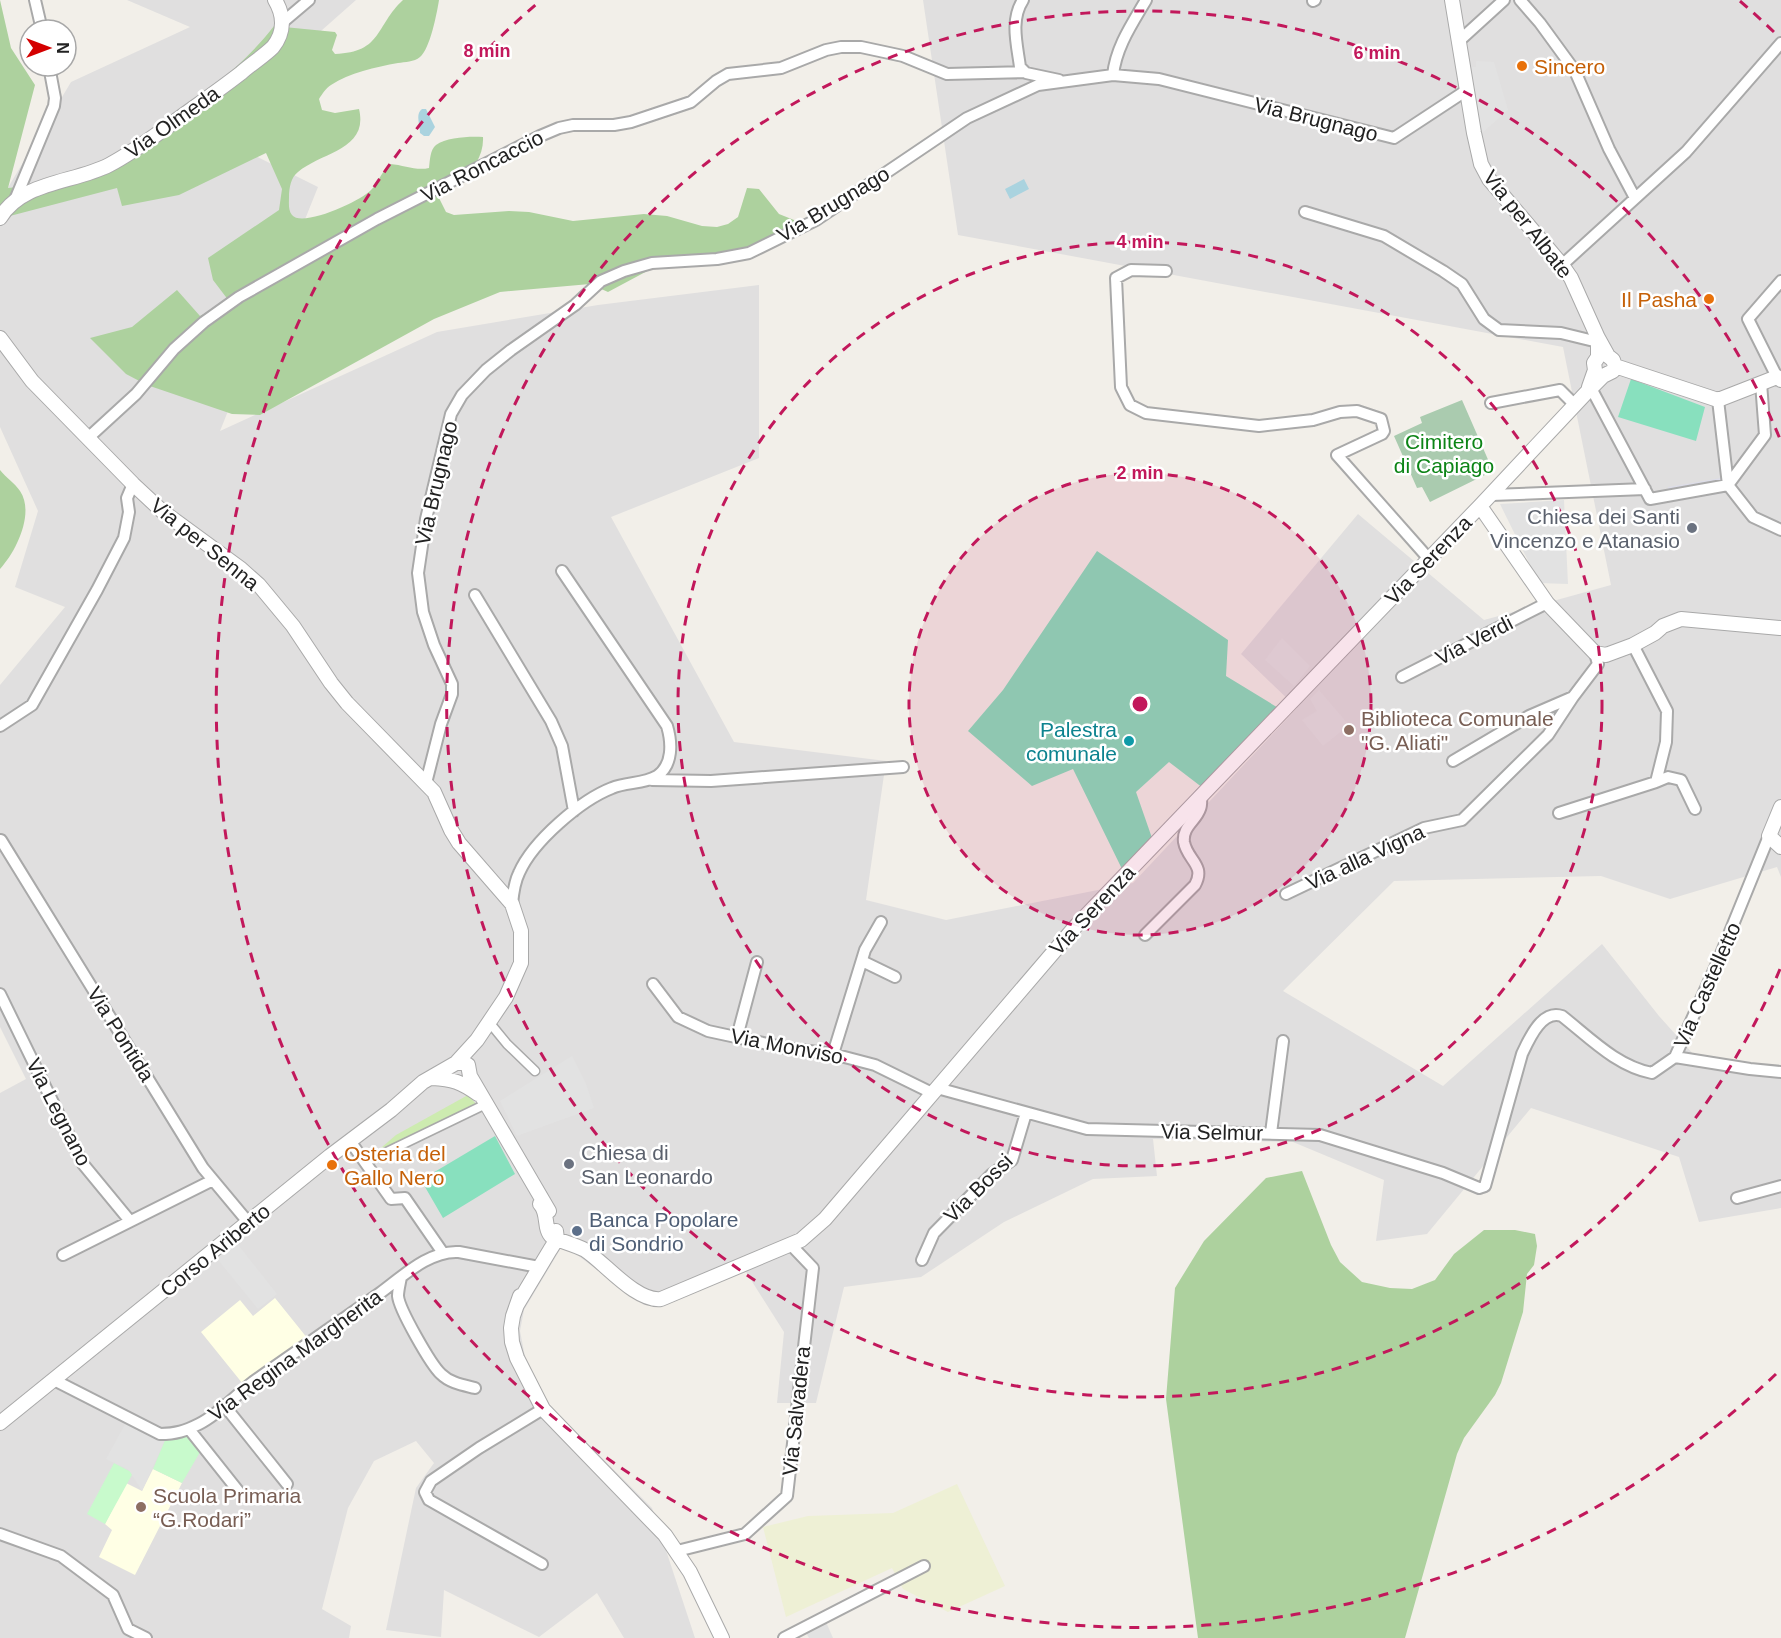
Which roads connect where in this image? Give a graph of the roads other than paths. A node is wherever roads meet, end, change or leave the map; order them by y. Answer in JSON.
{"nodes":[{"id":1,"x":35,"y":0,"type":"edge"},
{"id":2,"x":275,"y":0,"type":"edge"},
{"id":3,"x":309,"y":0,"type":"edge"},
{"id":4,"x":1023,"y":0,"type":"edge"},
{"id":5,"x":1146,"y":0,"type":"edge"},
{"id":6,"x":1452,"y":0,"type":"edge"},
{"id":7,"x":1504,"y":0,"type":"edge"},
{"id":8,"x":1520,"y":0,"type":"edge"},
{"id":9,"x":39,"y":18,"type":"edge"},
{"id":10,"x":283,"y":22,"type":"junction"},
{"id":11,"x":1459,"y":41,"type":"junction"},
{"id":12,"x":1781,"y":43,"type":"edge"},
{"id":13,"x":1025,"y":72,"type":"junction"},
{"id":14,"x":1113,"y":75,"type":"junction"},
{"id":15,"x":52,"y":78,"type":"edge"},
{"id":16,"x":1062,"y":82,"type":"junction"},
{"id":17,"x":1467,"y":90,"type":"junction"},
{"id":18,"x":1635,"y":198,"type":"junction"},
{"id":19,"x":15,"y":200,"type":"junction"},
{"id":20,"x":1305,"y":212,"type":"dead end"},
{"id":21,"x":0,"y":218,"type":"edge"},
{"id":22,"x":1562,"y":265,"type":"junction"},
{"id":23,"x":1166,"y":271,"type":"dead end"},
{"id":24,"x":1780,"y":284,"type":"edge"},
{"id":25,"x":0,"y":338,"type":"edge"},
{"id":26,"x":1598,"y":340,"type":"junction"},
{"id":27,"x":1604,"y":365,"type":"junction"},
{"id":28,"x":1779,"y":379,"type":"edge"},
{"id":29,"x":1761,"y":383,"type":"junction"},
{"id":30,"x":1588,"y":390,"type":"junction"},
{"id":31,"x":1718,"y":400,"type":"junction"},
{"id":32,"x":1491,"y":403,"type":"dead end"},
{"id":33,"x":1575,"y":405,"type":"junction"},
{"id":34,"x":88,"y":438,"type":"junction"},
{"id":35,"x":133,"y":484,"type":"junction"},
{"id":36,"x":1728,"y":485,"type":"junction"},
{"id":37,"x":1648,"y":494,"type":"junction"},
{"id":38,"x":1491,"y":495,"type":"junction"},
{"id":39,"x":1480,"y":506,"type":"junction"},
{"id":40,"x":1781,"y":530,"type":"edge"},
{"id":41,"x":1429,"y":559,"type":"junction"},
{"id":42,"x":562,"y":571,"type":"dead end"},
{"id":43,"x":475,"y":596,"type":"dead end"},
{"id":44,"x":1547,"y":603,"type":"junction"},
{"id":45,"x":1781,"y":629,"type":"edge"},
{"id":46,"x":1633,"y":645,"type":"junction"},
{"id":47,"x":1595,"y":653,"type":"junction"},
{"id":48,"x":1402,"y":677,"type":"dead end"},
{"id":49,"x":1573,"y":697,"type":"junction"},
{"id":50,"x":0,"y":726,"type":"edge"},
{"id":51,"x":1453,"y":761,"type":"dead end"},
{"id":52,"x":903,"y":767,"type":"dead end"},
{"id":53,"x":648,"y":780,"type":"junction"},
{"id":54,"x":1656,"y":782,"type":"junction"},
{"id":55,"x":426,"y":783,"type":"junction"},
{"id":56,"x":1201,"y":795,"type":"junction"},
{"id":57,"x":1781,"y":807,"type":"edge"},
{"id":58,"x":1695,"y":810,"type":"dead end"},
{"id":59,"x":574,"y":811,"type":"junction"},
{"id":60,"x":1559,"y":813,"type":"dead end"},
{"id":61,"x":1769,"y":836,"type":"junction"},
{"id":62,"x":1,"y":840,"type":"edge"},
{"id":63,"x":1781,"y":847,"type":"edge"},
{"id":64,"x":1286,"y":894,"type":"dead end"},
{"id":65,"x":512,"y":904,"type":"junction"},
{"id":66,"x":881,"y":922,"type":"dead end"},
{"id":67,"x":1145,"y":935,"type":"dead end"},
{"id":68,"x":862,"y":961,"type":"junction"},
{"id":69,"x":757,"y":962,"type":"dead end"},
{"id":70,"x":895,"y":977,"type":"dead end"},
{"id":71,"x":653,"y":984,"type":"dead end"},
{"id":72,"x":0,"y":994,"type":"edge"},
{"id":73,"x":489,"y":1022,"type":"junction"},
{"id":74,"x":737,"y":1037,"type":"junction"},
{"id":75,"x":1283,"y":1041,"type":"dead end"},
{"id":76,"x":833,"y":1054,"type":"junction"},
{"id":77,"x":1675,"y":1057,"type":"junction"},
{"id":78,"x":535,"y":1071,"type":"dead end"},
{"id":79,"x":1781,"y":1071,"type":"edge"},
{"id":80,"x":460,"y":1073,"type":"junction"},
{"id":81,"x":934,"y":1090,"type":"junction"},
{"id":82,"x":484,"y":1100,"type":"junction"},
{"id":83,"x":1026,"y":1113,"type":"junction"},
{"id":84,"x":1271,"y":1133,"type":"junction"},
{"id":85,"x":350,"y":1141,"type":"junction"},
{"id":86,"x":366,"y":1162,"type":"junction"},
{"id":87,"x":213,"y":1180,"type":"junction"},
{"id":88,"x":1485,"y":1186,"type":"joint"},
{"id":89,"x":1781,"y":1186,"type":"edge"},
{"id":90,"x":536,"y":1189,"type":"junction"},
{"id":91,"x":1737,"y":1198,"type":"dead end"},
{"id":92,"x":540,"y":1204,"type":"junction"},
{"id":93,"x":130,"y":1221,"type":"junction"},
{"id":94,"x":248,"y":1222,"type":"junction"},
{"id":95,"x":557,"y":1239,"type":"junction"},
{"id":96,"x":791,"y":1245,"type":"junction"},
{"id":97,"x":443,"y":1253,"type":"junction"},
{"id":98,"x":63,"y":1255,"type":"dead end"},
{"id":99,"x":922,"y":1260,"type":"dead end"},
{"id":100,"x":536,"y":1266,"type":"junction"},
{"id":101,"x":401,"y":1277,"type":"junction"},
{"id":102,"x":54,"y":1380,"type":"junction"},
{"id":103,"x":475,"y":1388,"type":"dead end"},
{"id":104,"x":224,"y":1405,"type":"junction"},
{"id":105,"x":543,"y":1409,"type":"junction"},
{"id":106,"x":0,"y":1423,"type":"edge"},
{"id":107,"x":189,"y":1429,"type":"junction"},
{"id":108,"x":287,"y":1484,"type":"dead end"},
{"id":109,"x":243,"y":1497,"type":"dead end"},
{"id":110,"x":0,"y":1534,"type":"edge"},
{"id":111,"x":677,"y":1551,"type":"junction"},
{"id":112,"x":542,"y":1564,"type":"dead end"},
{"id":113,"x":924,"y":1566,"type":"dead end"},
{"id":114,"x":146,"y":1638,"type":"edge"},
{"id":115,"x":722,"y":1638,"type":"edge"},
{"id":116,"x":784,"y":1638,"type":"edge"}],
"edges":[{"from":1,"to":9,"type":"street"},
{"from":2,"to":10,"type":"street"},
{"from":3,"to":10,"type":"street"},
{"from":4,"to":13,"type":"street"},
{"from":5,"to":14,"type":"street"},
{"from":6,"to":11,"type":"street","name":"Via per Albate"},
{"from":7,"to":11,"type":"street"},
{"from":8,"to":18,"type":"street"},
{"from":10,"to":19,"type":"street","name":"Via Olmeda"},
{"from":11,"to":17,"type":"street","name":"Via per Albate"},
{"from":12,"to":18,"type":"street"},
{"from":13,"to":16,"type":"street","name":"Via Roncaccio"},
{"from":13,"to":34,"type":"street","name":"Via Roncaccio"},
{"from":14,"to":16,"type":"street","name":"Via Brugnago"},
{"from":14,"to":17,"type":"street","name":"Via Brugnago"},
{"from":15,"to":19,"type":"street"},
{"from":16,"to":55,"type":"street","name":"Via Brugnago"},
{"from":17,"to":22,"type":"street","name":"Via per Albate"},
{"from":18,"to":22,"type":"street"},
{"from":19,"to":21,"type":"street"},
{"from":20,"to":26,"type":"street"},
{"from":22,"to":26,"type":"street","name":"Via per Albate"},
{"from":23,"to":41,"type":"street"},
{"from":24,"to":28,"type":"street"},
{"from":25,"to":34,"type":"street","name":"Via per Senna"},
{"from":26,"to":27,"type":"street","name":"Via per Albate"},
{"from":27,"to":30,"type":"street","name":"Via Serenza"},
{"from":27,"to":31,"type":"street"},
{"from":28,"to":29,"type":"street"},
{"from":29,"to":31,"type":"street"},
{"from":29,"to":36,"type":"street"},
{"from":30,"to":33,"type":"street","name":"Via Serenza"},
{"from":30,"to":37,"type":"street"},
{"from":31,"to":36,"type":"street"},
{"from":32,"to":33,"type":"street"},
{"from":33,"to":38,"type":"street","name":"Via Serenza"},
{"from":34,"to":35,"type":"street","name":"Via per Senna"},
{"from":35,"to":50,"type":"street"},
{"from":35,"to":55,"type":"street","name":"Via per Senna"},
{"from":36,"to":37,"type":"street"},
{"from":36,"to":40,"type":"street"},
{"from":37,"to":38,"type":"street"},
{"from":38,"to":39,"type":"street","name":"Via Serenza"},
{"from":39,"to":41,"type":"street","name":"Via Serenza"},
{"from":39,"to":44,"type":"street"},
{"from":41,"to":56,"type":"street","name":"Via Serenza"},
{"from":42,"to":53,"type":"street"},
{"from":43,"to":59,"type":"street"},
{"from":44,"to":47,"type":"street"},
{"from":44,"to":48,"type":"street","name":"Via Verdi"},
{"from":45,"to":46,"type":"street"},
{"from":46,"to":47,"type":"street"},
{"from":46,"to":54,"type":"street"},
{"from":47,"to":49,"type":"street","name":"Via alla Vigna"},
{"from":49,"to":51,"type":"street"},
{"from":49,"to":64,"type":"street","name":"Via alla Vigna"},
{"from":52,"to":53,"type":"street"},
{"from":53,"to":59,"type":"street"},
{"from":54,"to":58,"type":"street"},
{"from":54,"to":60,"type":"street"},
{"from":55,"to":65,"type":"street","name":"Via per Senna"},
{"from":56,"to":67,"type":"street"},
{"from":56,"to":81,"type":"street","name":"Via Serenza"},
{"from":57,"to":61,"type":"street"},
{"from":59,"to":65,"type":"street"},
{"from":61,"to":63,"type":"street"},
{"from":61,"to":77,"type":"street","name":"Via Castelletto"},
{"from":62,"to":87,"type":"street","name":"Via Pontida"},
{"from":65,"to":73,"type":"street"},
{"from":66,"to":68,"type":"street"},
{"from":68,"to":70,"type":"street"},
{"from":68,"to":76,"type":"street"},
{"from":69,"to":74,"type":"street"},
{"from":71,"to":74,"type":"street","name":"Via Monviso"},
{"from":72,"to":93,"type":"street","name":"Via Legnano"},
{"from":73,"to":78,"type":"street"},
{"from":73,"to":80,"type":"street"},
{"from":74,"to":76,"type":"street","name":"Via Monviso"},
{"from":75,"to":84,"type":"street"},
{"from":76,"to":81,"type":"street","name":"Via Monviso"},
{"from":77,"to":79,"type":"street"},
{"from":77,"to":88,"type":"street","name":"Via Castelletto"},
{"from":80,"to":82,"type":"street"},
{"from":80,"to":85,"type":"street","name":"Corso Ariberto"},
{"from":81,"to":83,"type":"street","name":"Via Selmur"},
{"from":81,"to":96,"type":"street","name":"Via Serenza"},
{"from":82,"to":86,"type":"street"},
{"from":82,"to":90,"type":"street"},
{"from":83,"to":84,"type":"street","name":"Via Selmur"},
{"from":83,"to":99,"type":"street","name":"Via Bossi"},
{"from":84,"to":88,"type":"street","name":"Via Selmur"},
{"from":85,"to":86,"type":"street"},
{"from":85,"to":94,"type":"street","name":"Corso Ariberto"},
{"from":86,"to":97,"type":"street"},
{"from":87,"to":93,"type":"street"},
{"from":87,"to":94,"type":"street","name":"Via Pontida"},
{"from":89,"to":91,"type":"street"},
{"from":90,"to":92,"type":"street"},
{"from":90,"to":95,"type":"street"},
{"from":92,"to":95,"type":"street"},
{"from":92,"to":100,"type":"street"},
{"from":93,"to":98,"type":"street"},
{"from":94,"to":102,"type":"street","name":"Corso Ariberto"},
{"from":95,"to":96,"type":"street","name":"Via Serenza"},
{"from":95,"to":100,"type":"street"},
{"from":96,"to":111,"type":"street","name":"Via Salvadera"},
{"from":97,"to":100,"type":"street"},
{"from":97,"to":101,"type":"street","name":"Via Regina Margherita"},
{"from":100,"to":105,"type":"street"},
{"from":101,"to":103,"type":"street"},
{"from":101,"to":104,"type":"street","name":"Via Regina Margherita"},
{"from":102,"to":106,"type":"street","name":"Corso Ariberto"},
{"from":102,"to":107,"type":"street","name":"Via Regina Margherita"},
{"from":104,"to":107,"type":"street","name":"Via Regina Margherita"},
{"from":104,"to":108,"type":"street"},
{"from":105,"to":111,"type":"street"},
{"from":105,"to":112,"type":"street"},
{"from":107,"to":109,"type":"street"},
{"from":110,"to":114,"type":"street"},
{"from":111,"to":115,"type":"street"},
{"from":113,"to":116,"type":"street"}]}
